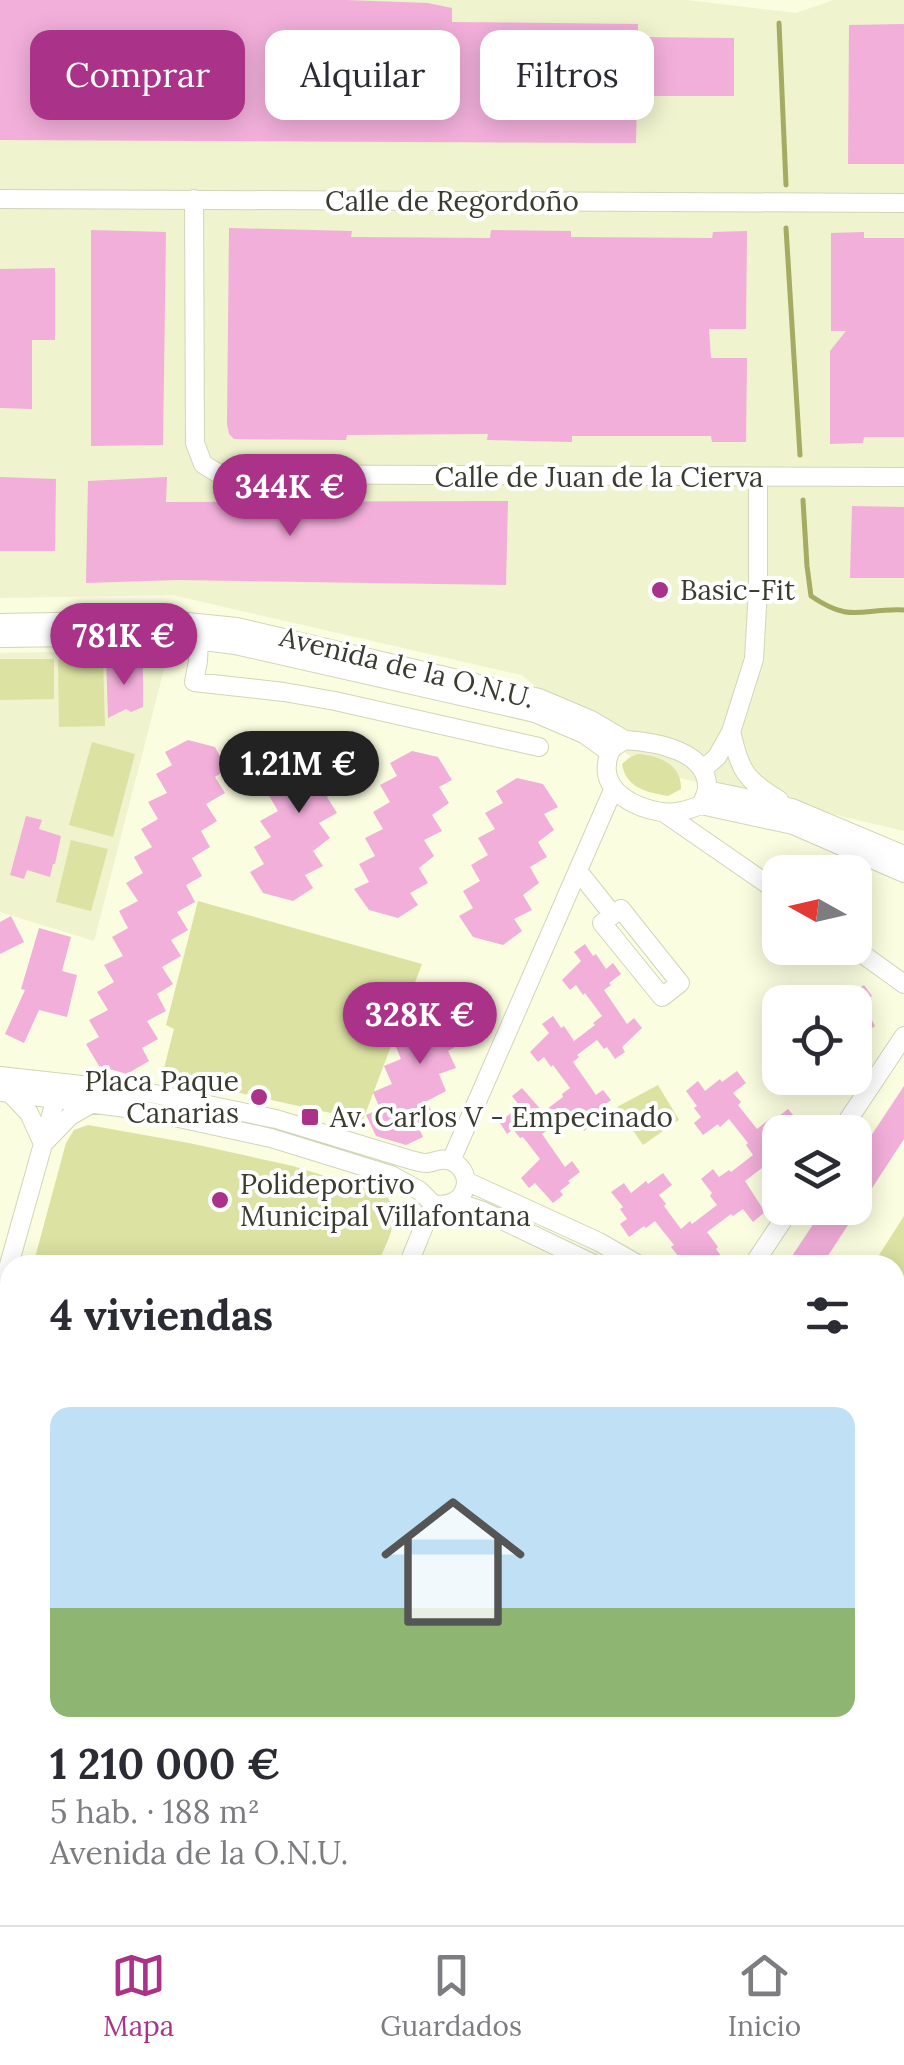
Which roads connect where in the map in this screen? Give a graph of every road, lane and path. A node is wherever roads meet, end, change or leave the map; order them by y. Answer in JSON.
{"nodes":[{"id":1,"x":0,"y":199,"type":"edge"},
{"id":2,"x":194,"y":199,"type":"junction"},
{"id":3,"x":904,"y":203,"type":"edge"},
{"id":4,"x":904,"y":477,"type":"edge"},
{"id":5,"x":758,"y":478,"type":"junction"},
{"id":6,"x":0,"y":622,"type":"edge"},
{"id":7,"x":0,"y":638,"type":"edge"},
{"id":8,"x":199,"y":640,"type":"junction"},
{"id":9,"x":731,"y":732,"type":"junction"},
{"id":10,"x":625,"y":740,"type":"junction"},
{"id":11,"x":539,"y":747,"type":"dead end"},
{"id":12,"x":609,"y":752,"type":"junction"},
{"id":13,"x":703,"y":768,"type":"junction"},
{"id":14,"x":613,"y":790,"type":"junction"},
{"id":15,"x":704,"y":798,"type":"junction"},
{"id":16,"x":792,"y":808,"type":"junction"},
{"id":17,"x":663,"y":812,"type":"junction"},
{"id":18,"x":904,"y":855,"type":"edge"},
{"id":19,"x":578,"y":870,"type":"junction"},
{"id":20,"x":904,"y":873,"type":"edge"},
{"id":21,"x":762,"y":881,"type":"edge"},
{"id":22,"x":613,"y":915,"type":"junction"},
{"id":23,"x":872,"y":961,"type":"edge"},
{"id":24,"x":904,"y":984,"type":"edge"},
{"id":25,"x":904,"y":1036,"type":"edge"},
{"id":26,"x":3,"y":1087,"type":"edge"},
{"id":27,"x":56,"y":1090,"type":"junction"},
{"id":28,"x":94,"y":1103,"type":"junction"},
{"id":29,"x":851,"y":1115,"type":"edge"},
{"id":30,"x":43,"y":1144,"type":"junction"},
{"id":31,"x":451,"y":1161,"type":"junction"},
{"id":32,"x":428,"y":1163,"type":"junction"},
{"id":33,"x":466,"y":1181,"type":"junction"},
{"id":34,"x":426,"y":1198,"type":"junction"},
{"id":35,"x":456,"y":1202,"type":"junction"},
{"id":36,"x":780,"y":1225,"type":"edge"},
{"id":37,"x":12,"y":1255,"type":"edge"},
{"id":38,"x":411,"y":1255,"type":"edge"},
{"id":39,"x":575,"y":1255,"type":"edge"},
{"id":40,"x":622,"y":1255,"type":"edge"},
{"id":41,"x":760,"y":1255,"type":"edge"}],
"edges":[{"from":1,"to":2,"type":"street","name":"Calle de Regordoño"},
{"from":2,"to":3,"type":"street","name":"Calle de Regordoño"},
{"from":2,"to":5,"type":"street","name":"Calle de Juan de la Cierva"},
{"from":4,"to":5,"type":"street","name":"Calle de Juan de la Cierva"},
{"from":5,"to":9,"type":"street"},
{"from":6,"to":10,"type":"street","name":"Avenida de la O.N.U."},
{"from":7,"to":8,"type":"street","name":"Avenida de la O.N.U."},
{"from":8,"to":11,"type":"street","name":"Avenida de la O.N.U."},
{"from":8,"to":12,"type":"street","name":"Avenida de la O.N.U."},
{"from":9,"to":13,"type":"street"},
{"from":9,"to":16,"type":"street"},
{"from":10,"to":12,"type":"street"},
{"from":10,"to":13,"type":"street"},
{"from":12,"to":14,"type":"street"},
{"from":13,"to":15,"type":"street"},
{"from":14,"to":17,"type":"street"},
{"from":14,"to":19,"type":"street"},
{"from":15,"to":16,"type":"street"},
{"from":15,"to":17,"type":"street"},
{"from":15,"to":20,"type":"street"},
{"from":16,"to":18,"type":"street"},
{"from":17,"to":21,"type":"street"},
{"from":19,"to":22,"type":"street"},
{"from":19,"to":31,"type":"street"},
{"from":22,"to":22,"type":"street"},
{"from":23,"to":24,"type":"street"},
{"from":25,"to":29,"type":"street"},
{"from":26,"to":27,"type":"street"},
{"from":26,"to":30,"type":"street"},
{"from":27,"to":28,"type":"street"},
{"from":27,"to":30,"type":"street"},
{"from":27,"to":32,"type":"street"},
{"from":28,"to":30,"type":"street"},
{"from":28,"to":34,"type":"street"},
{"from":30,"to":37,"type":"street"},
{"from":31,"to":32,"type":"street"},
{"from":31,"to":33,"type":"street"},
{"from":32,"to":34,"type":"street"},
{"from":33,"to":35,"type":"street"},
{"from":33,"to":40,"type":"street"},
{"from":34,"to":35,"type":"street"},
{"from":34,"to":38,"type":"street"},
{"from":35,"to":39,"type":"street"},
{"from":36,"to":41,"type":"street"}]}
